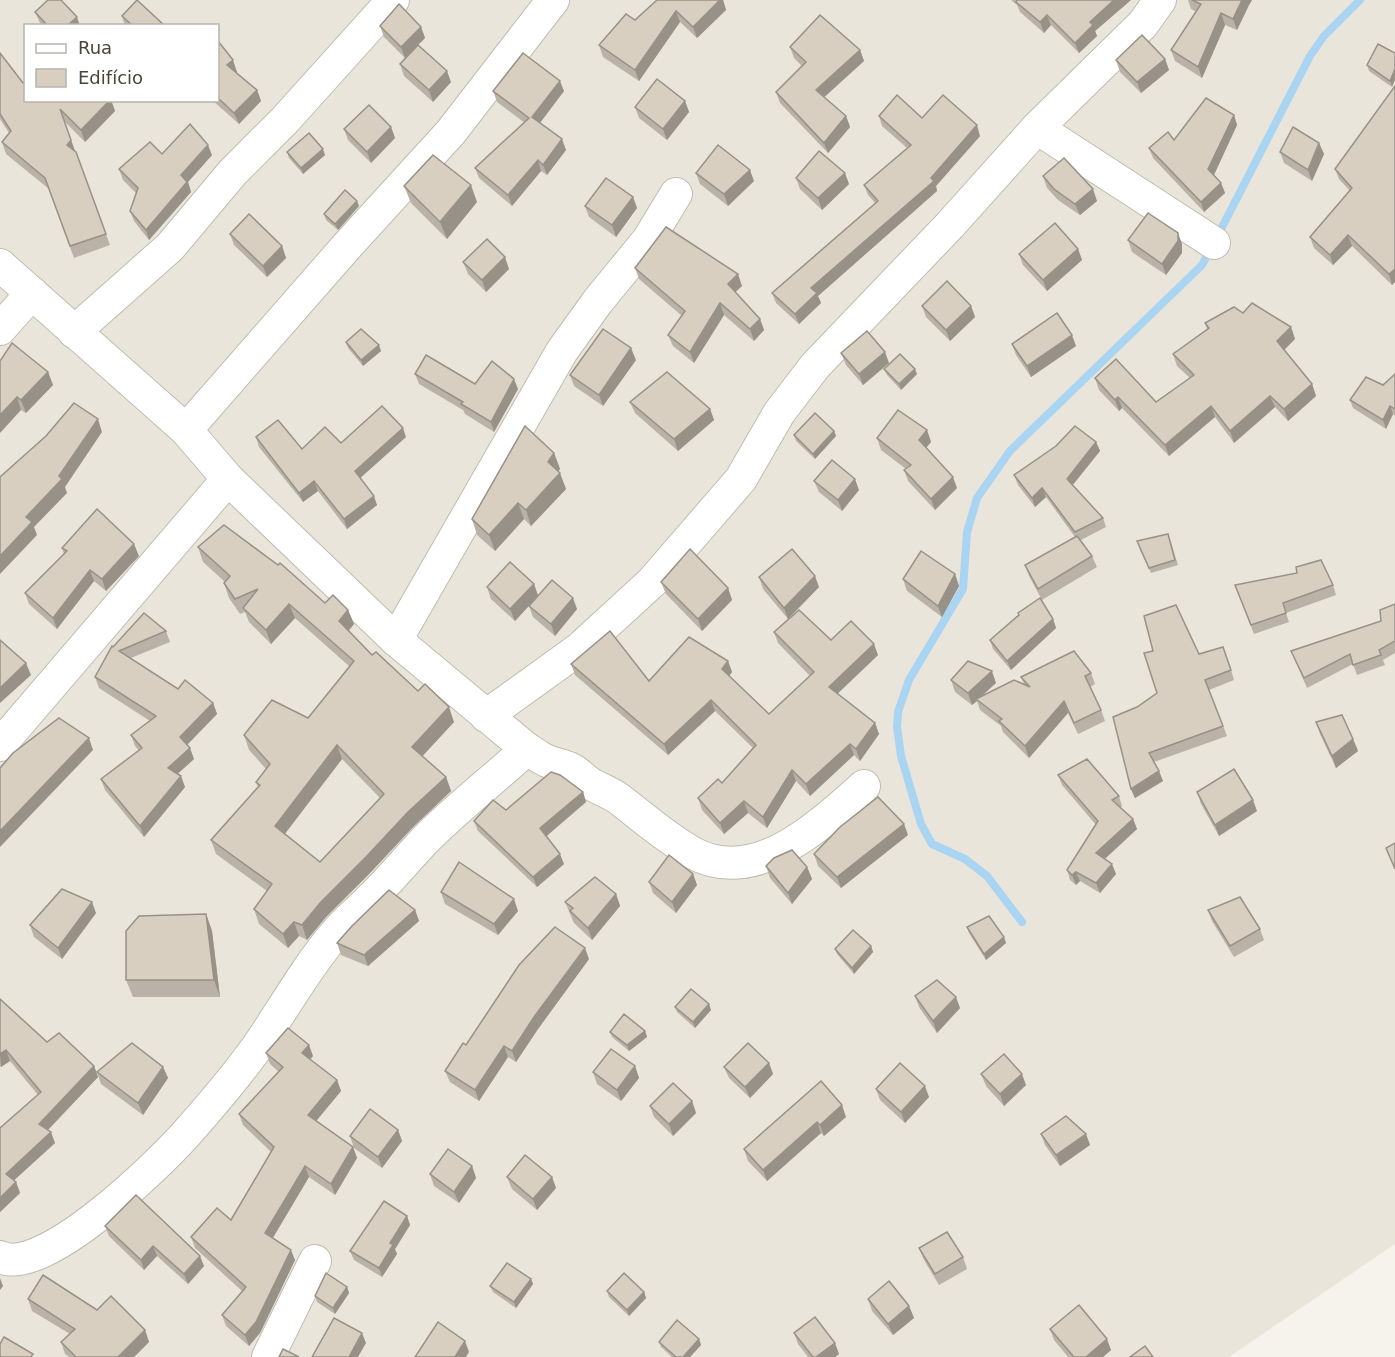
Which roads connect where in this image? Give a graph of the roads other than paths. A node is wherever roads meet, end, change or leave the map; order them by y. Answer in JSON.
{"nodes":[{"id":1,"x":393,"y":0,"type":"edge"},
{"id":2,"x":553,"y":0,"type":"edge"},
{"id":3,"x":1160,"y":0,"type":"edge"},
{"id":4,"x":1037,"y":128,"type":"junction"},
{"id":5,"x":676,"y":194,"type":"dead end"},
{"id":6,"x":1214,"y":243,"type":"dead end"},
{"id":7,"x":0,"y":265,"type":"edge"},
{"id":8,"x":32,"y":293,"type":"junction"},
{"id":9,"x":0,"y":329,"type":"edge"},
{"id":10,"x":74,"y":332,"type":"junction"},
{"id":11,"x":186,"y":430,"type":"junction"},
{"id":12,"x":228,"y":479,"type":"junction"},
{"id":13,"x":396,"y":640,"type":"junction"},
{"id":14,"x":486,"y":716,"type":"junction"},
{"id":15,"x":0,"y":746,"type":"edge"},
{"id":16,"x":527,"y":749,"type":"junction"},
{"id":17,"x":864,"y":786,"type":"dead end"},
{"id":18,"x":0,"y":1257,"type":"edge"},
{"id":19,"x":315,"y":1260,"type":"dead end"},
{"id":20,"x":268,"y":1357,"type":"edge"}],
"edges":[{"from":1,"to":10,"type":"street"},
{"from":2,"to":11,"type":"street"},
{"from":3,"to":4,"type":"street"},
{"from":4,"to":6,"type":"street"},
{"from":4,"to":14,"type":"street"},
{"from":5,"to":13,"type":"street"},
{"from":7,"to":8,"type":"street"},
{"from":8,"to":9,"type":"street"},
{"from":8,"to":10,"type":"street"},
{"from":10,"to":11,"type":"street"},
{"from":11,"to":12,"type":"street"},
{"from":12,"to":13,"type":"street"},
{"from":12,"to":15,"type":"street"},
{"from":13,"to":14,"type":"street"},
{"from":14,"to":16,"type":"street"},
{"from":16,"to":17,"type":"street"},
{"from":16,"to":18,"type":"street"},
{"from":19,"to":20,"type":"street"}]}
